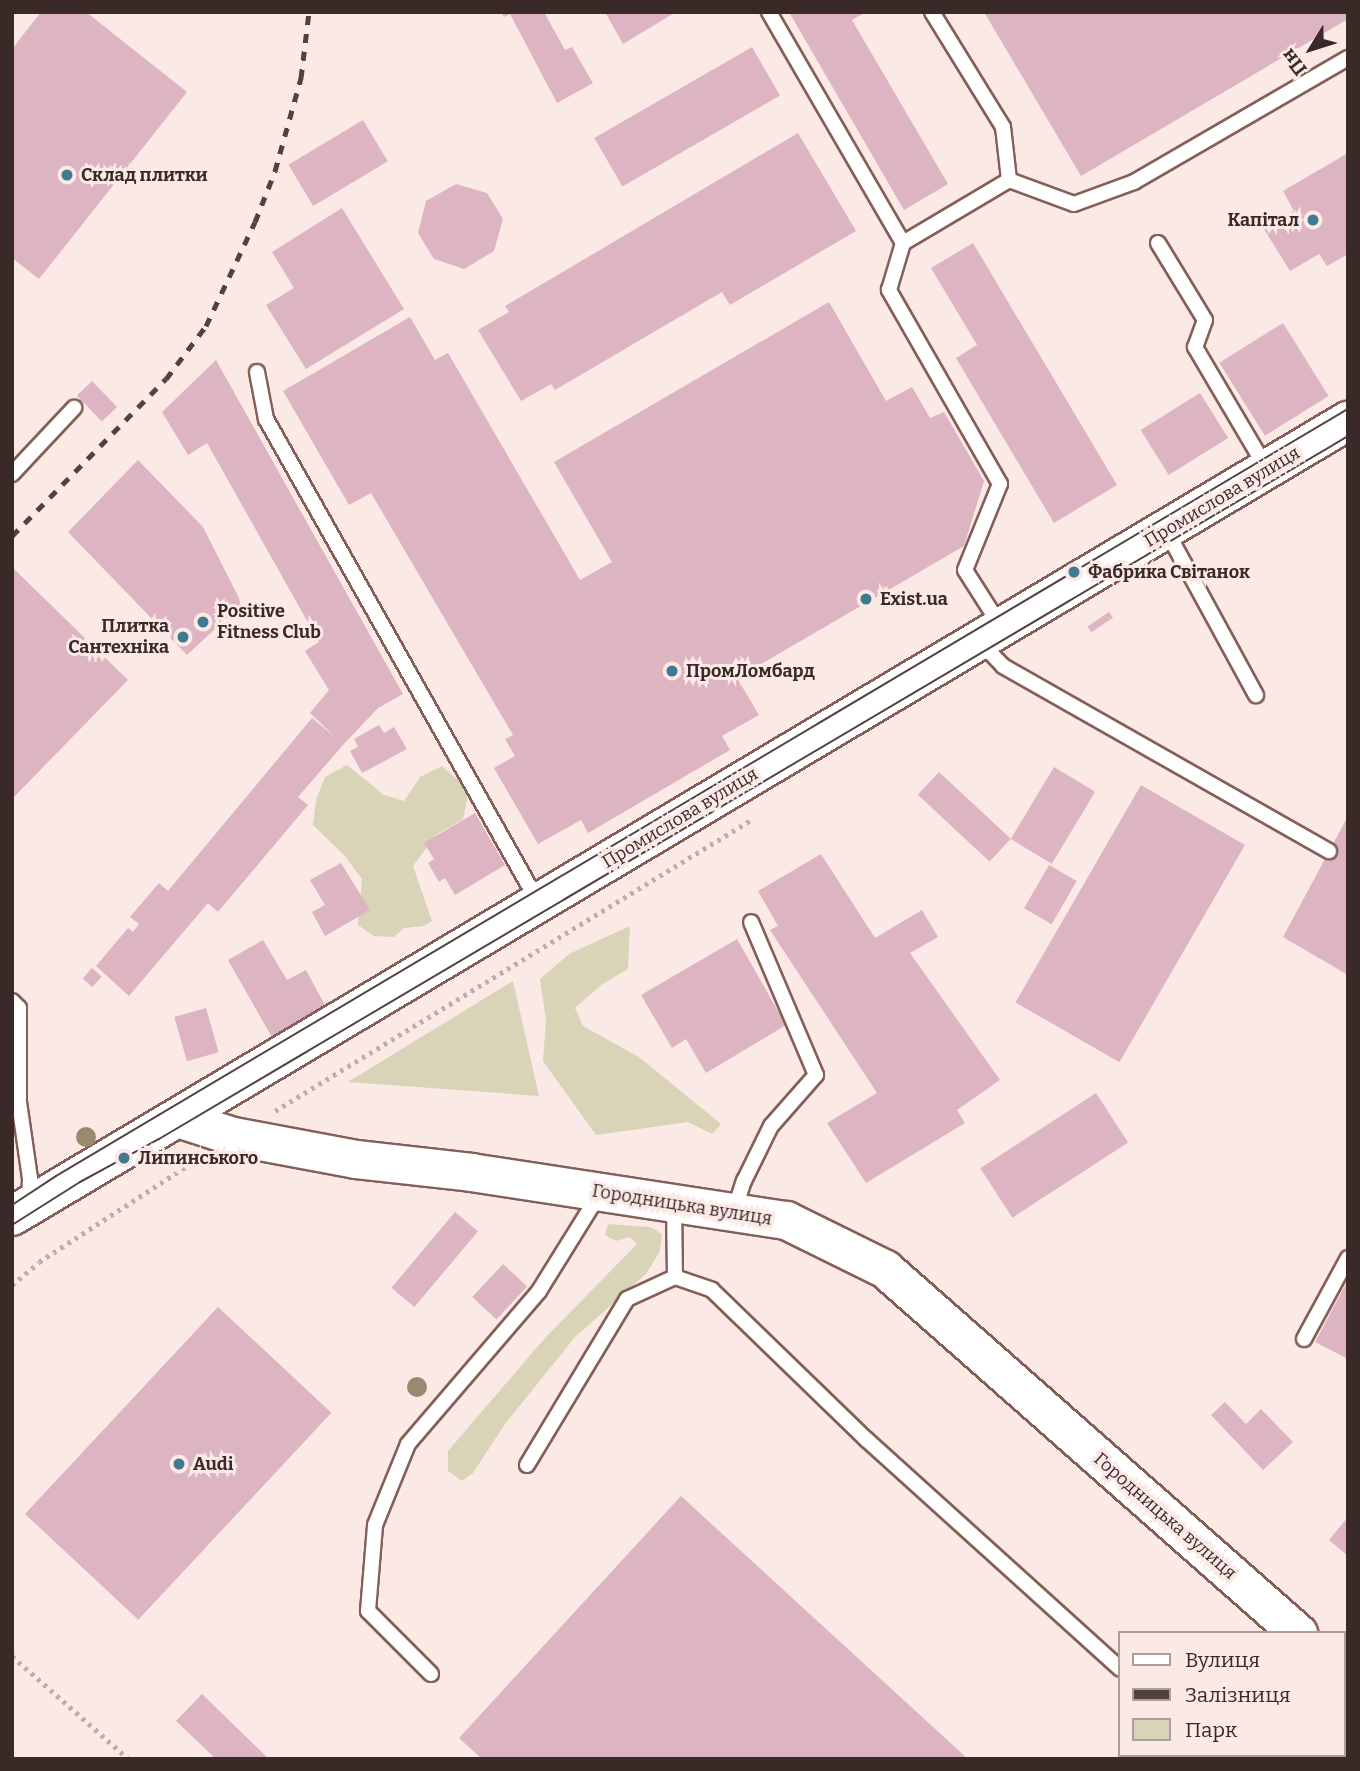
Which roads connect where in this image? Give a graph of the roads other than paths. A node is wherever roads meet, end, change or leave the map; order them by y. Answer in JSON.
{"nodes":[{"id":1,"x":769,"y":12,"type":"edge"},
{"id":2,"x":933,"y":12,"type":"edge"},
{"id":3,"x":1348,"y":58,"type":"edge"},
{"id":4,"x":1009,"y":180,"type":"junction"},
{"id":5,"x":903,"y":243,"type":"junction"},
{"id":6,"x":1158,"y":243,"type":"dead end"},
{"id":7,"x":257,"y":372,"type":"dead end"},
{"id":8,"x":74,"y":408,"type":"dead end"},
{"id":9,"x":1348,"y":421,"type":"edge"},
{"id":10,"x":1268,"y":470,"type":"junction"},
{"id":11,"x":12,"y":474,"type":"edge"},
{"id":12,"x":1166,"y":531,"type":"junction"},
{"id":13,"x":990,"y":634,"type":"junction"},
{"id":14,"x":1256,"y":695,"type":"dead end"},
{"id":15,"x":1329,"y":851,"type":"dead end"},
{"id":16,"x":538,"y":901,"type":"junction"},
{"id":17,"x":751,"y":922,"type":"dead end"},
{"id":18,"x":12,"y":1000,"type":"edge"},
{"id":19,"x":16,"y":1103,"type":"edge"},
{"id":20,"x":177,"y":1118,"type":"junction"},
{"id":21,"x":601,"y":1192,"type":"junction"},
{"id":22,"x":674,"y":1203,"type":"junction"},
{"id":23,"x":21,"y":1210,"type":"edge"},
{"id":24,"x":734,"y":1212,"type":"junction"},
{"id":25,"x":1348,"y":1258,"type":"edge"},
{"id":26,"x":675,"y":1278,"type":"junction"},
{"id":27,"x":1304,"y":1339,"type":"dead end"},
{"id":28,"x":527,"y":1465,"type":"dead end"},
{"id":29,"x":1296,"y":1631,"type":"edge"},
{"id":30,"x":1118,"y":1667,"type":"edge"},
{"id":31,"x":431,"y":1674,"type":"dead end"}],
"edges":[{"from":1,"to":5,"type":"lane"},
{"from":2,"to":4,"type":"lane"},
{"from":3,"to":4,"type":"lane"},
{"from":4,"to":5,"type":"lane"},
{"from":5,"to":13,"type":"lane"},
{"from":6,"to":10,"type":"lane"},
{"from":7,"to":16,"type":"lane"},
{"from":8,"to":11,"type":"lane"},
{"from":9,"to":10,"type":"main road","name":"Промислова вулиця"},
{"from":10,"to":12,"type":"main road","name":"Промислова вулиця"},
{"from":12,"to":13,"type":"main road","name":"Промислова вулиця"},
{"from":12,"to":14,"type":"lane"},
{"from":13,"to":15,"type":"lane"},
{"from":13,"to":16,"type":"main road","name":"Промислова вулиця"},
{"from":16,"to":20,"type":"main road","name":"Промислова вулиця"},
{"from":17,"to":24,"type":"lane"},
{"from":18,"to":19,"type":"lane"},
{"from":19,"to":23,"type":"lane"},
{"from":20,"to":21,"type":"street","name":"Городницька вулиця"},
{"from":20,"to":23,"type":"main road","name":"Промислова вулиця"},
{"from":21,"to":22,"type":"street","name":"Городницька вулиця"},
{"from":21,"to":31,"type":"lane"},
{"from":22,"to":24,"type":"street","name":"Городницька вулиця"},
{"from":22,"to":26,"type":"lane"},
{"from":24,"to":29,"type":"street","name":"Городницька вулиця"},
{"from":25,"to":27,"type":"lane"},
{"from":26,"to":28,"type":"lane"},
{"from":26,"to":30,"type":"lane"}]}
